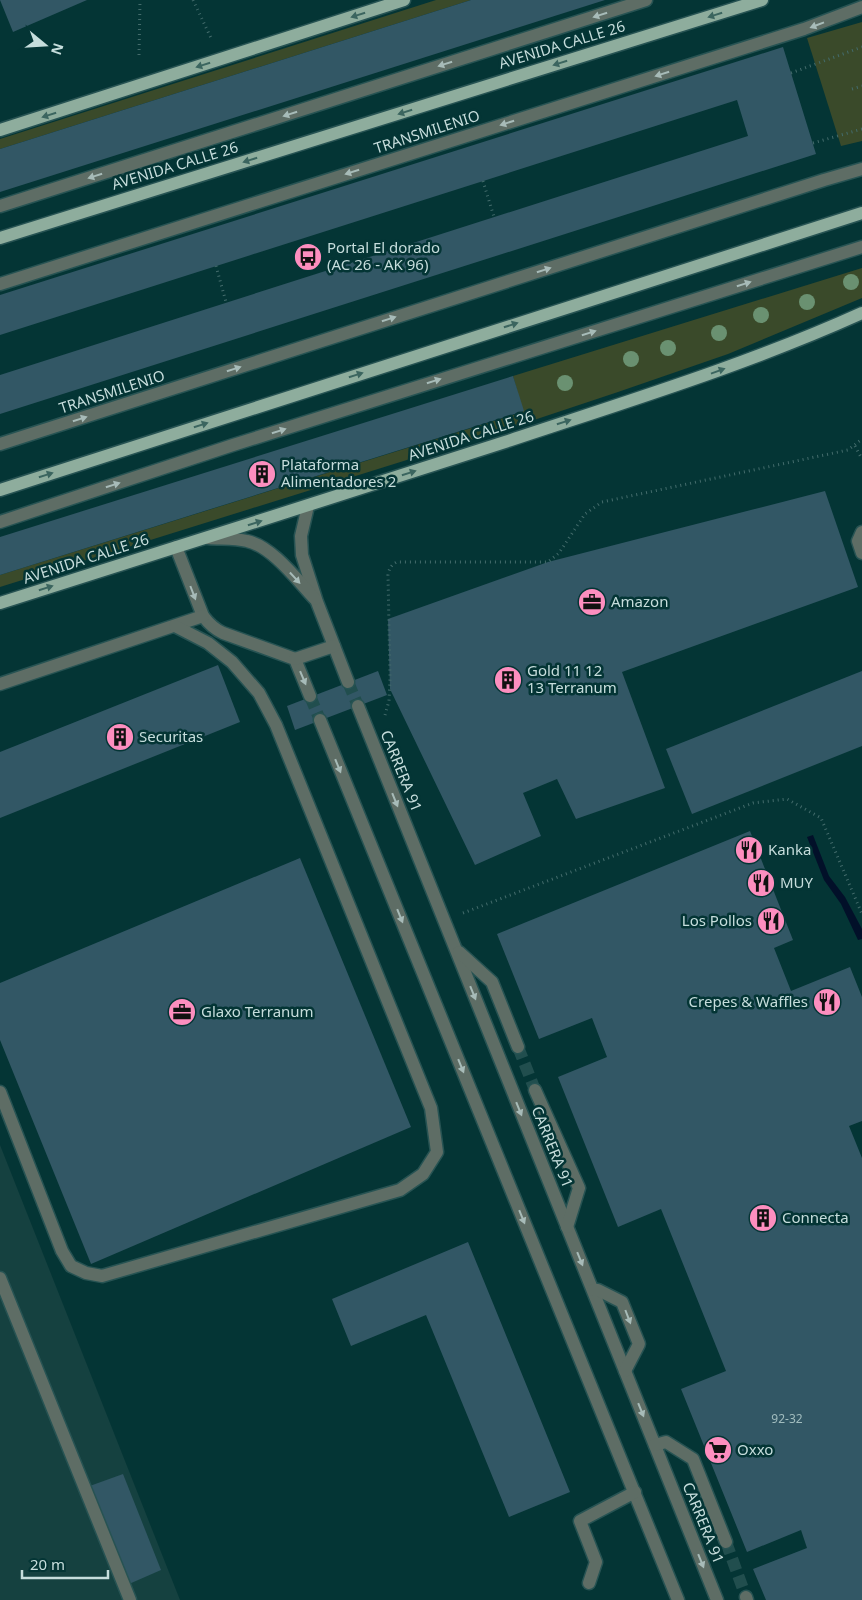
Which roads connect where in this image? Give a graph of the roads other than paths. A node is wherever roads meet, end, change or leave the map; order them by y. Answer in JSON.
{"nodes":[{"id":1,"x":404,"y":0,"type":"edge"},
{"id":2,"x":646,"y":0,"type":"edge"},
{"id":3,"x":762,"y":0,"type":"edge"},
{"id":4,"x":862,"y":7,"type":"edge"},
{"id":5,"x":0,"y":130,"type":"edge"},
{"id":6,"x":862,"y":169,"type":"edge"},
{"id":7,"x":0,"y":206,"type":"edge"},
{"id":8,"x":862,"y":212,"type":"edge"},
{"id":9,"x":0,"y":238,"type":"edge"},
{"id":10,"x":862,"y":247,"type":"edge"},
{"id":11,"x":0,"y":284,"type":"edge"},
{"id":12,"x":862,"y":313,"type":"edge"},
{"id":13,"x":0,"y":444,"type":"edge"},
{"id":14,"x":0,"y":490,"type":"edge"},
{"id":15,"x":308,"y":506,"type":"junction"},
{"id":16,"x":0,"y":522,"type":"edge"},
{"id":17,"x":862,"y":532,"type":"edge"},
{"id":18,"x":208,"y":538,"type":"junction"},
{"id":19,"x":176,"y":547,"type":"junction"},
{"id":20,"x":862,"y":553,"type":"edge"},
{"id":21,"x":317,"y":602,"type":"junction"},
{"id":22,"x":0,"y":603,"type":"edge"},
{"id":23,"x":203,"y":616,"type":"junction"},
{"id":24,"x":176,"y":626,"type":"junction"},
{"id":25,"x":334,"y":646,"type":"junction"},
{"id":26,"x":295,"y":660,"type":"junction"},
{"id":27,"x":348,"y":682,"type":"tunnel mouth"},
{"id":28,"x":0,"y":684,"type":"edge"},
{"id":29,"x":310,"y":696,"type":"tunnel mouth"},
{"id":30,"x":358,"y":706,"type":"tunnel mouth"},
{"id":31,"x":320,"y":720,"type":"tunnel mouth"},
{"id":32,"x":455,"y":948,"type":"junction"},
{"id":33,"x":518,"y":1046,"type":"tunnel mouth"},
{"id":34,"x":535,"y":1090,"type":"tunnel mouth"},
{"id":35,"x":0,"y":1092,"type":"edge"},
{"id":36,"x":567,"y":1227,"type":"junction"},
{"id":37,"x":0,"y":1278,"type":"edge"},
{"id":38,"x":592,"y":1290,"type":"junction"},
{"id":39,"x":625,"y":1371,"type":"junction"},
{"id":40,"x":655,"y":1445,"type":"junction"},
{"id":41,"x":635,"y":1492,"type":"junction"},
{"id":42,"x":726,"y":1542,"type":"tunnel mouth"},
{"id":43,"x":589,"y":1583,"type":"dead end"},
{"id":44,"x":130,"y":1600,"type":"edge"},
{"id":45,"x":678,"y":1600,"type":"edge"},
{"id":46,"x":717,"y":1600,"type":"edge"}],
"edges":[{"from":1,"to":5,"type":"main road","one_way":true},
{"from":2,"to":7,"type":"street","one_way":true},
{"from":3,"to":9,"type":"main road","name":"AVENIDA CALLE 26","one_way":true},
{"from":4,"to":11,"type":"street","name":"TRANSMILENIO","one_way":true},
{"from":13,"to":6,"type":"street","name":"TRANSMILENIO","one_way":true},
{"from":14,"to":8,"type":"main road","one_way":true},
{"from":16,"to":10,"type":"street","one_way":true},
{"from":15,"to":12,"type":"main road","name":"AVENIDA CALLE 26","one_way":true},
{"from":18,"to":15,"type":"main road","name":"AVENIDA CALLE 26","one_way":true},
{"from":15,"to":21,"type":"street"},
{"from":17,"to":20,"type":"street"},
{"from":18,"to":19,"type":"main road","name":"AVENIDA CALLE 26"},
{"from":18,"to":21,"type":"street","one_way":true},
{"from":22,"to":19,"type":"main road","name":"AVENIDA CALLE 26","one_way":true},
{"from":19,"to":23,"type":"street","one_way":true},
{"from":21,"to":25,"type":"street"},
{"from":23,"to":24,"type":"street"},
{"from":23,"to":26,"type":"street"},
{"from":24,"to":28,"type":"street"},
{"from":24,"to":35,"type":"street"},
{"from":25,"to":26,"type":"street"},
{"from":25,"to":27,"type":"street"},
{"from":26,"to":29,"type":"street","one_way":true},
{"from":30,"to":32,"type":"street","name":"CARRERA 91","one_way":true},
{"from":31,"to":41,"type":"street","one_way":true},
{"from":32,"to":33,"type":"street"},
{"from":32,"to":36,"type":"street","name":"CARRERA 91","one_way":true},
{"from":34,"to":36,"type":"street"},
{"from":36,"to":38,"type":"street","name":"CARRERA 91","one_way":true},
{"from":37,"to":44,"type":"street"},
{"from":38,"to":39,"type":"street","name":"CARRERA 91"},
{"from":38,"to":39,"type":"street","one_way":true},
{"from":39,"to":40,"type":"street","name":"CARRERA 91","one_way":true},
{"from":40,"to":42,"type":"street"},
{"from":40,"to":46,"type":"street","name":"CARRERA 91","one_way":true},
{"from":41,"to":43,"type":"street"},
{"from":41,"to":45,"type":"street"}]}
